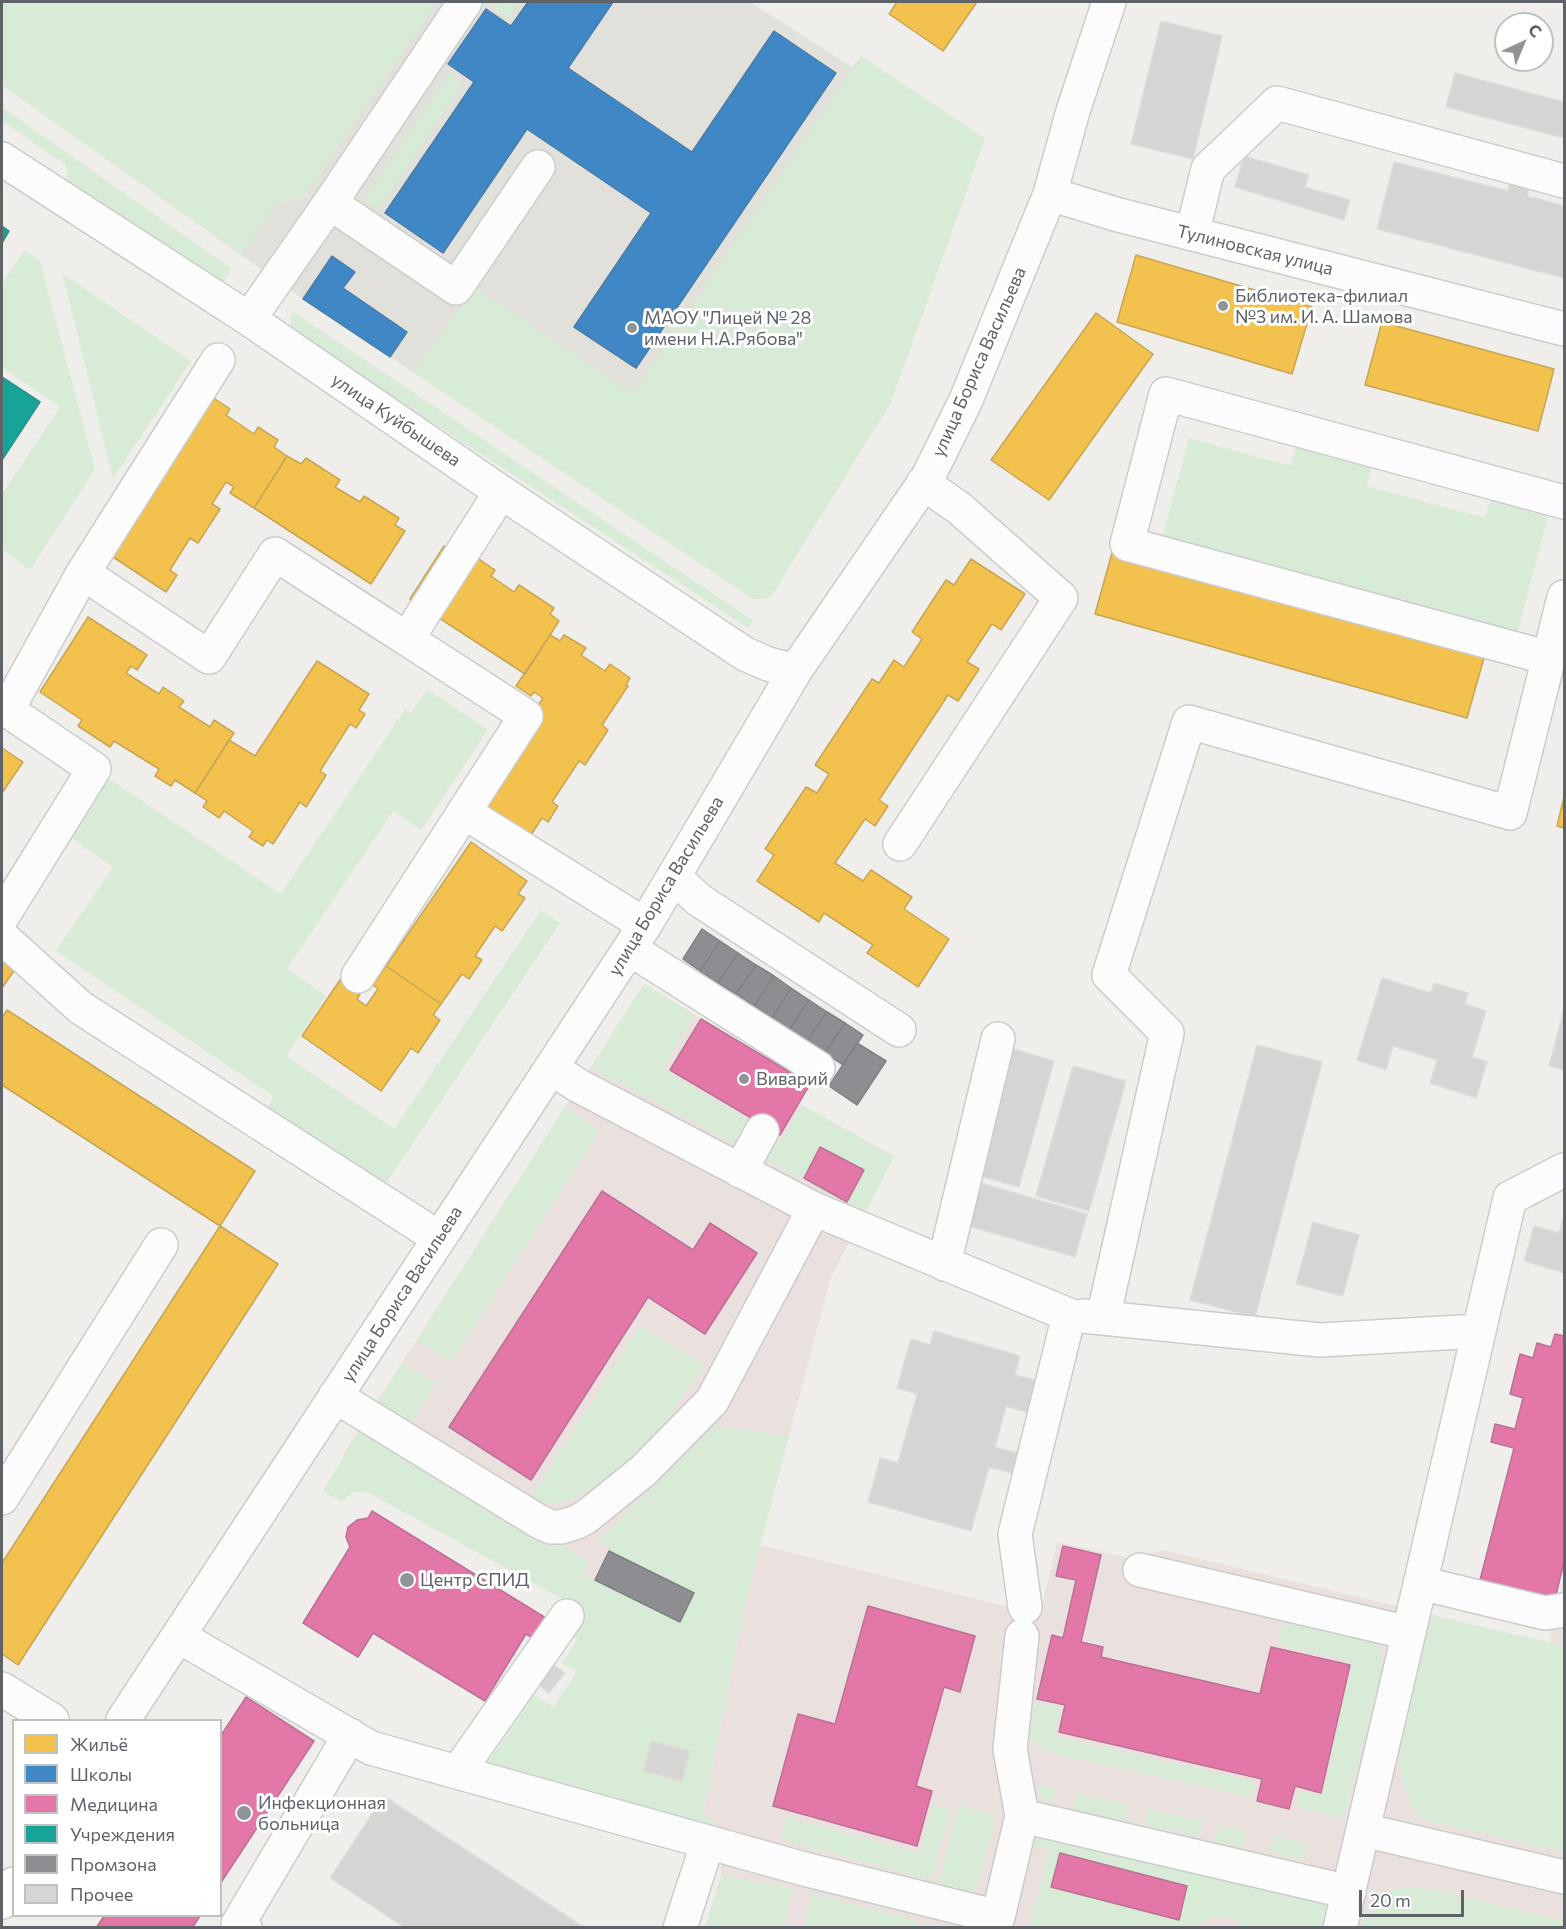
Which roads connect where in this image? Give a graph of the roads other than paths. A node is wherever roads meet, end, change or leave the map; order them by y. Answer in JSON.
{"nodes":[{"id":1,"x":465,"y":2,"type":"edge"},
{"id":2,"x":1109,"y":2,"type":"edge"},
{"id":3,"x":2,"y":159,"type":"edge"},
{"id":4,"x":538,"y":167,"type":"dead end"},
{"id":5,"x":1564,"y":181,"type":"edge"},
{"id":6,"x":1050,"y":194,"type":"junction"},
{"id":7,"x":330,"y":203,"type":"junction"},
{"id":8,"x":1192,"y":234,"type":"junction"},
{"id":9,"x":249,"y":319,"type":"junction"},
{"id":10,"x":1564,"y":329,"type":"edge"},
{"id":11,"x":218,"y":360,"type":"dead end"},
{"id":12,"x":923,"y":483,"type":"junction"},
{"id":13,"x":501,"y":492,"type":"junction"},
{"id":14,"x":1564,"y":502,"type":"edge"},
{"id":15,"x":83,"y":573,"type":"junction"},
{"id":16,"x":1564,"y":597,"type":"edge"},
{"id":17,"x":407,"y":639,"type":"junction"},
{"id":18,"x":1550,"y":658,"type":"junction"},
{"id":19,"x":795,"y":671,"type":"junction"},
{"id":20,"x":464,"y":813,"type":"junction"},
{"id":21,"x":900,"y":844,"type":"dead end"},
{"id":22,"x":674,"y":877,"type":"junction"},
{"id":23,"x":2,"y":917,"type":"edge"},
{"id":24,"x":2,"y":937,"type":"edge"},
{"id":25,"x":638,"y":937,"type":"junction"},
{"id":26,"x":358,"y":976,"type":"dead end"},
{"id":27,"x":899,"y":1030,"type":"dead end"},
{"id":28,"x":998,"y":1039,"type":"dead end"},
{"id":29,"x":551,"y":1068,"type":"junction"},
{"id":30,"x":818,"y":1068,"type":"dead end"},
{"id":31,"x":762,"y":1131,"type":"dead end"},
{"id":32,"x":740,"y":1170,"type":"junction"},
{"id":33,"x":1564,"y":1170,"type":"edge"},
{"id":34,"x":814,"y":1209,"type":"junction"},
{"id":35,"x":439,"y":1238,"type":"junction"},
{"id":36,"x":160,"y":1245,"type":"dead end"},
{"id":37,"x":944,"y":1264,"type":"junction"},
{"id":38,"x":1069,"y":1315,"type":"junction"},
{"id":39,"x":1103,"y":1318,"type":"junction"},
{"id":40,"x":1479,"y":1331,"type":"junction"},
{"id":41,"x":335,"y":1396,"type":"junction"},
{"id":42,"x":2,"y":1498,"type":"edge"},
{"id":43,"x":1140,"y":1570,"type":"dead end"},
{"id":44,"x":1420,"y":1583,"type":"junction"},
{"id":45,"x":1564,"y":1610,"type":"edge"},
{"id":46,"x":567,"y":1616,"type":"dead end"},
{"id":47,"x":1409,"y":1633,"type":"junction"},
{"id":48,"x":180,"y":1637,"type":"junction"},
{"id":49,"x":2,"y":1689,"type":"edge"},
{"id":50,"x":50,"y":1719,"type":"edge"},
{"id":51,"x":124,"y":1719,"type":"edge"},
{"id":52,"x":350,"y":1735,"type":"junction"},
{"id":53,"x":458,"y":1772,"type":"junction"},
{"id":54,"x":1022,"y":1816,"type":"junction"},
{"id":55,"x":1363,"y":1830,"type":"junction"},
{"id":56,"x":708,"y":1842,"type":"junction"},
{"id":57,"x":1564,"y":1877,"type":"edge"},
{"id":58,"x":12,"y":1887,"type":"edge"},
{"id":59,"x":1349,"y":1892,"type":"junction"},
{"id":60,"x":2,"y":1902,"type":"edge"},
{"id":61,"x":997,"y":1922,"type":"edge"},
{"id":62,"x":245,"y":1928,"type":"edge"},
{"id":63,"x":680,"y":1928,"type":"edge"},
{"id":64,"x":1340,"y":1928,"type":"edge"}],
"edges":[{"from":1,"to":7,"type":"street"},
{"from":2,"to":6,"type":"street","name":"улица Бориса Васильева"},
{"from":3,"to":9,"type":"street","name":"улица Куйбышева"},
{"from":4,"to":7,"type":"street"},
{"from":5,"to":8,"type":"street"},
{"from":6,"to":8,"type":"street","name":"Тулиновская улица"},
{"from":6,"to":12,"type":"street","name":"улица Бориса Васильева"},
{"from":7,"to":9,"type":"street"},
{"from":8,"to":10,"type":"street","name":"Тулиновская улица"},
{"from":9,"to":13,"type":"street","name":"улица Куйбышева"},
{"from":11,"to":15,"type":"street"},
{"from":12,"to":19,"type":"street","name":"улица Бориса Васильева"},
{"from":12,"to":21,"type":"street"},
{"from":13,"to":17,"type":"street"},
{"from":13,"to":19,"type":"street","name":"улица Куйбышева"},
{"from":14,"to":18,"type":"street"},
{"from":15,"to":17,"type":"street"},
{"from":15,"to":23,"type":"street"},
{"from":16,"to":18,"type":"street"},
{"from":17,"to":20,"type":"street"},
{"from":18,"to":39,"type":"street"},
{"from":19,"to":22,"type":"street","name":"улица Бориса Васильева"},
{"from":20,"to":25,"type":"street"},
{"from":20,"to":26,"type":"street"},
{"from":22,"to":25,"type":"street","name":"улица Бориса Васильева"},
{"from":22,"to":27,"type":"street"},
{"from":24,"to":35,"type":"street"},
{"from":25,"to":29,"type":"street","name":"улица Бориса Васильева"},
{"from":25,"to":30,"type":"street"},
{"from":28,"to":37,"type":"street"},
{"from":29,"to":32,"type":"street"},
{"from":29,"to":35,"type":"street","name":"улица Бориса Васильева"},
{"from":31,"to":32,"type":"street"},
{"from":32,"to":34,"type":"street"},
{"from":33,"to":40,"type":"street"},
{"from":34,"to":37,"type":"street"},
{"from":34,"to":41,"type":"street"},
{"from":35,"to":41,"type":"street","name":"улица Бориса Васильева"},
{"from":36,"to":42,"type":"street"},
{"from":37,"to":38,"type":"street"},
{"from":38,"to":39,"type":"street"},
{"from":38,"to":54,"type":"street"},
{"from":39,"to":40,"type":"street"},
{"from":40,"to":44,"type":"street"},
{"from":41,"to":48,"type":"street","name":"улица Бориса Васильева"},
{"from":43,"to":47,"type":"street"},
{"from":44,"to":45,"type":"street"},
{"from":44,"to":47,"type":"street"},
{"from":46,"to":53,"type":"street"},
{"from":47,"to":55,"type":"street"},
{"from":48,"to":51,"type":"street","name":"улица Бориса Васильева"},
{"from":48,"to":52,"type":"street"},
{"from":49,"to":50,"type":"street"},
{"from":52,"to":53,"type":"street"},
{"from":52,"to":62,"type":"street"},
{"from":53,"to":56,"type":"street"},
{"from":54,"to":59,"type":"street"},
{"from":54,"to":61,"type":"street"},
{"from":55,"to":57,"type":"street"},
{"from":55,"to":59,"type":"street"},
{"from":56,"to":61,"type":"street"},
{"from":56,"to":63,"type":"street"},
{"from":58,"to":60,"type":"street"},
{"from":59,"to":64,"type":"street"}]}
